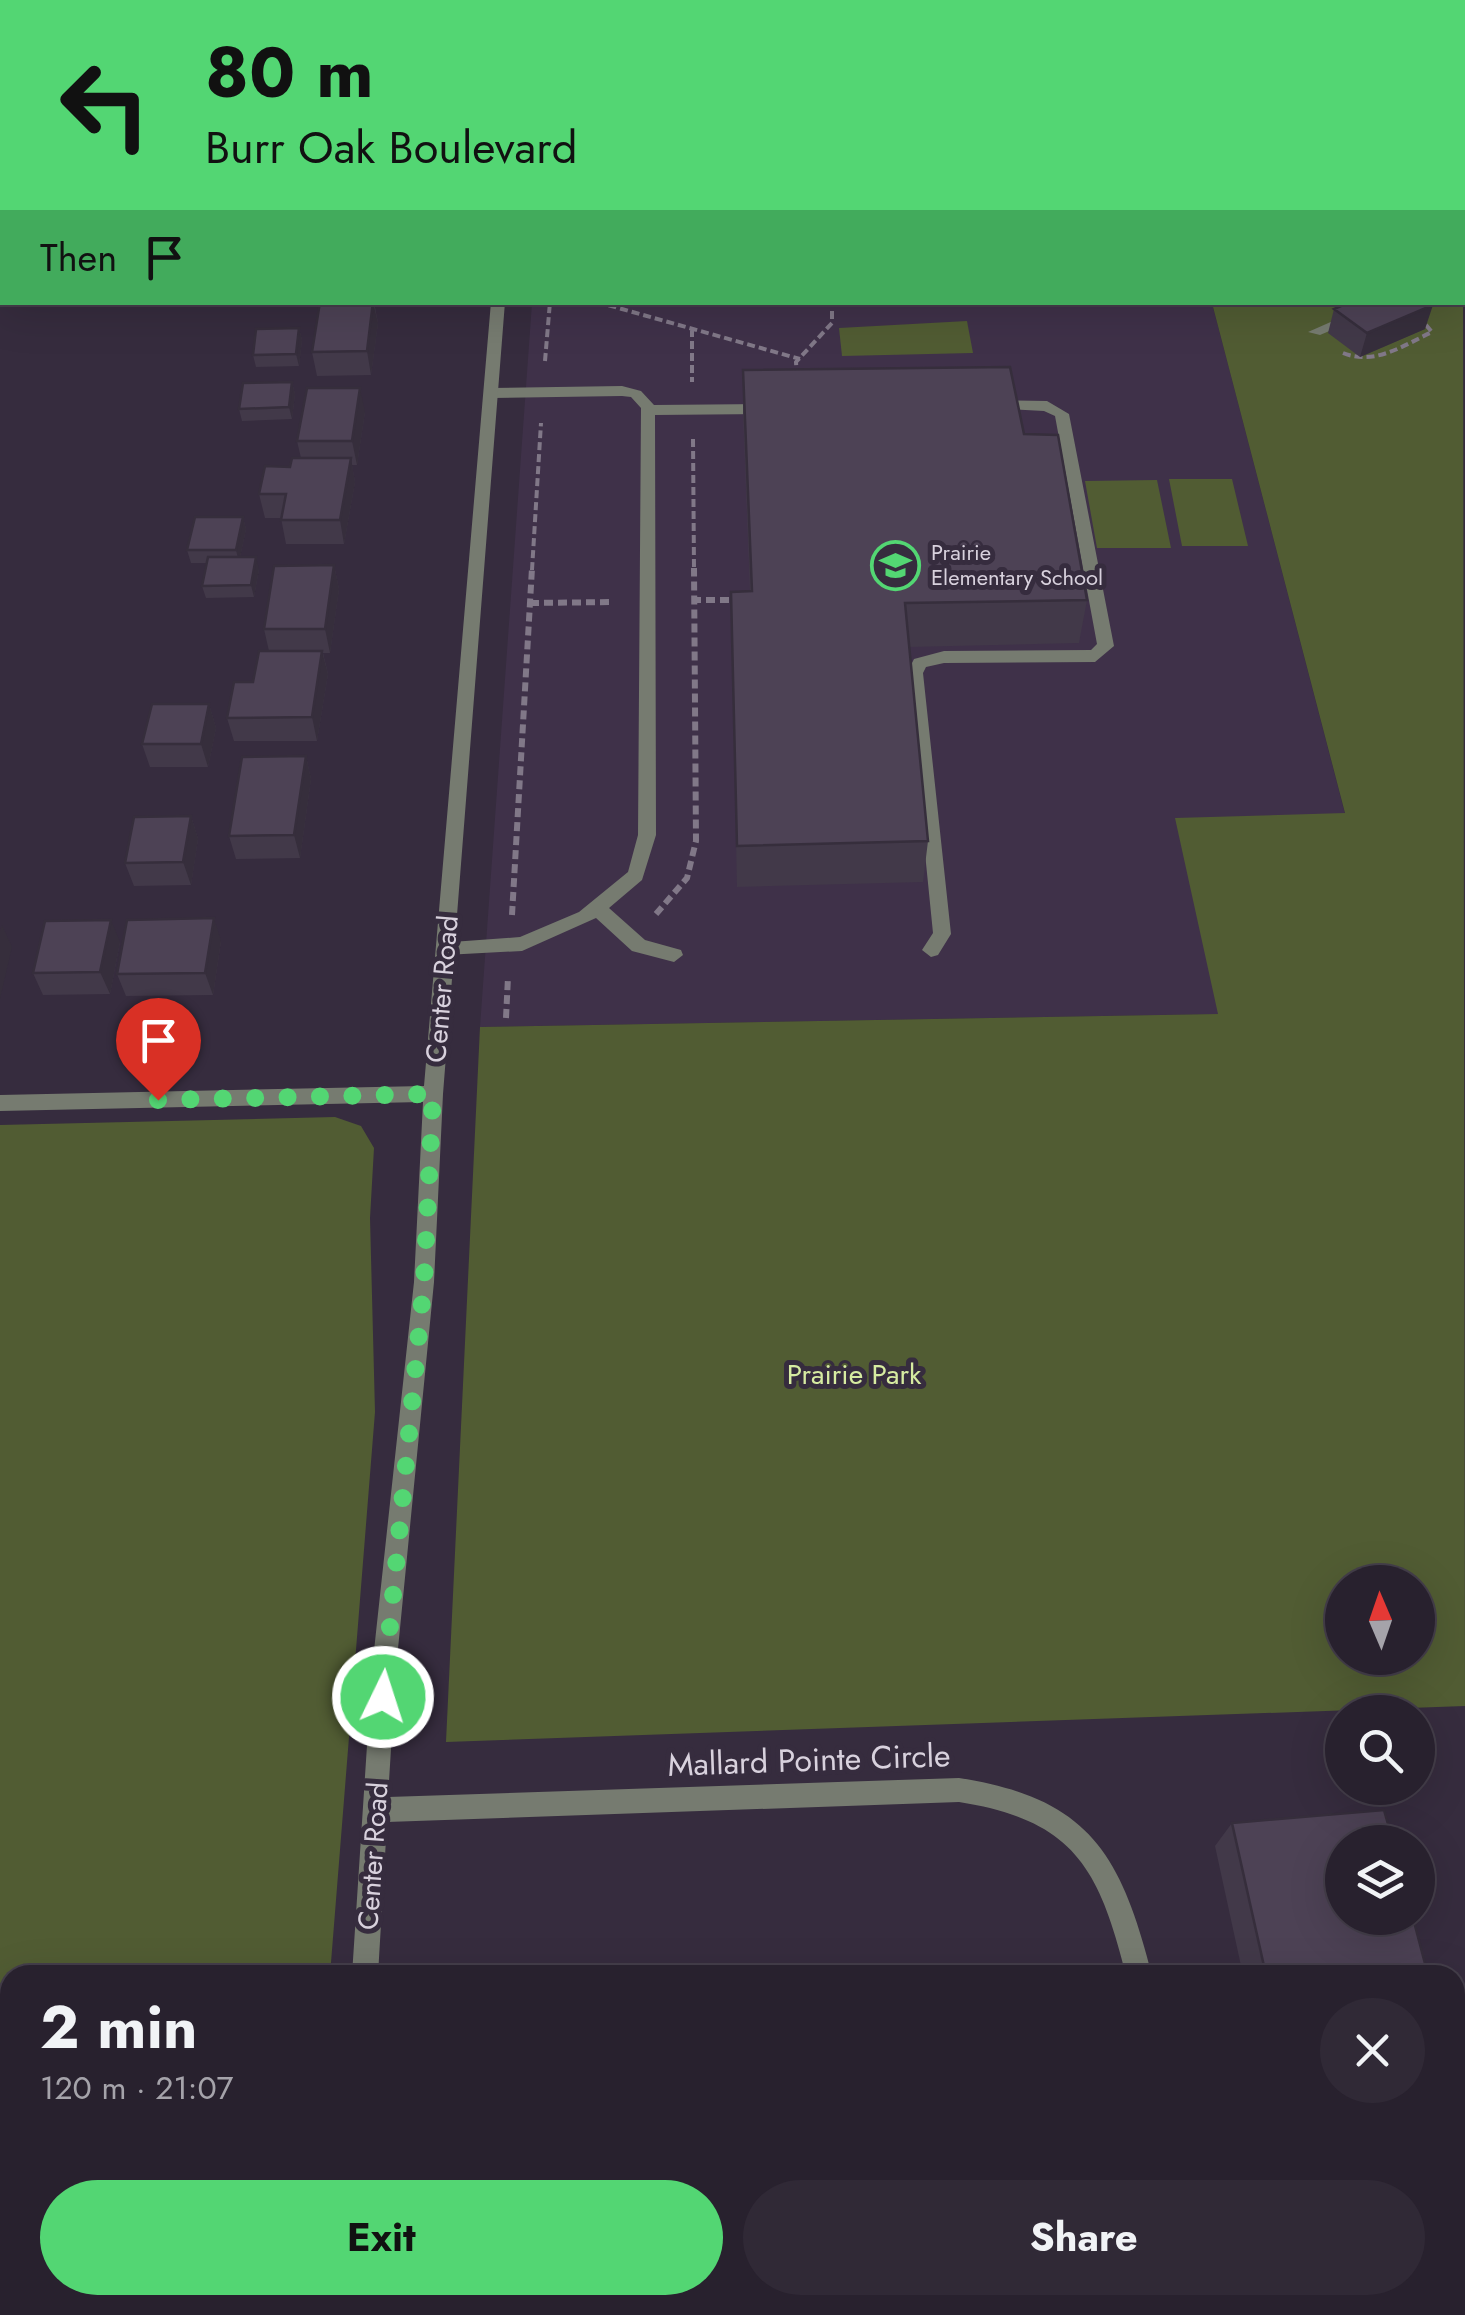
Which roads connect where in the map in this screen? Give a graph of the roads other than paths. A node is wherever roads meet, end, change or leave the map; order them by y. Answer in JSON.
{"nodes":[{"id":1,"x":498,"y":305,"type":"edge"},
{"id":2,"x":1382,"y":305,"type":"edge"},
{"id":3,"x":1315,"y":332,"type":"dead end"},
{"id":4,"x":491,"y":393,"type":"junction"},
{"id":5,"x":975,"y":405,"type":"edge"},
{"id":6,"x":800,"y":408,"type":"edge"},
{"id":7,"x":648,"y":410,"type":"junction"},
{"id":8,"x":597,"y":908,"type":"junction"},
{"id":9,"x":445,"y":948,"type":"junction"},
{"id":10,"x":931,"y":950,"type":"dead end"},
{"id":11,"x":674,"y":954,"type":"dead end"},
{"id":12,"x":433,"y":1094,"type":"junction"},
{"id":13,"x":0,"y":1103,"type":"edge"},
{"id":14,"x":377,"y":1810,"type":"junction"},
{"id":15,"x":366,"y":1965,"type":"edge"},
{"id":16,"x":1135,"y":1965,"type":"edge"}],
"edges":[{"from":1,"to":4,"type":"street","name":"Center Road"},
{"from":2,"to":3,"type":"street"},
{"from":4,"to":7,"type":"street"},
{"from":4,"to":9,"type":"street","name":"Center Road"},
{"from":5,"to":10,"type":"street"},
{"from":6,"to":7,"type":"street"},
{"from":7,"to":8,"type":"street"},
{"from":8,"to":9,"type":"street"},
{"from":8,"to":11,"type":"street"},
{"from":9,"to":12,"type":"street","name":"Center Road"},
{"from":12,"to":13,"type":"street"},
{"from":12,"to":14,"type":"street","name":"Center Road"},
{"from":14,"to":15,"type":"street","name":"Center Road"},
{"from":14,"to":16,"type":"street","name":"Mallard Pointe Circle"}]}
